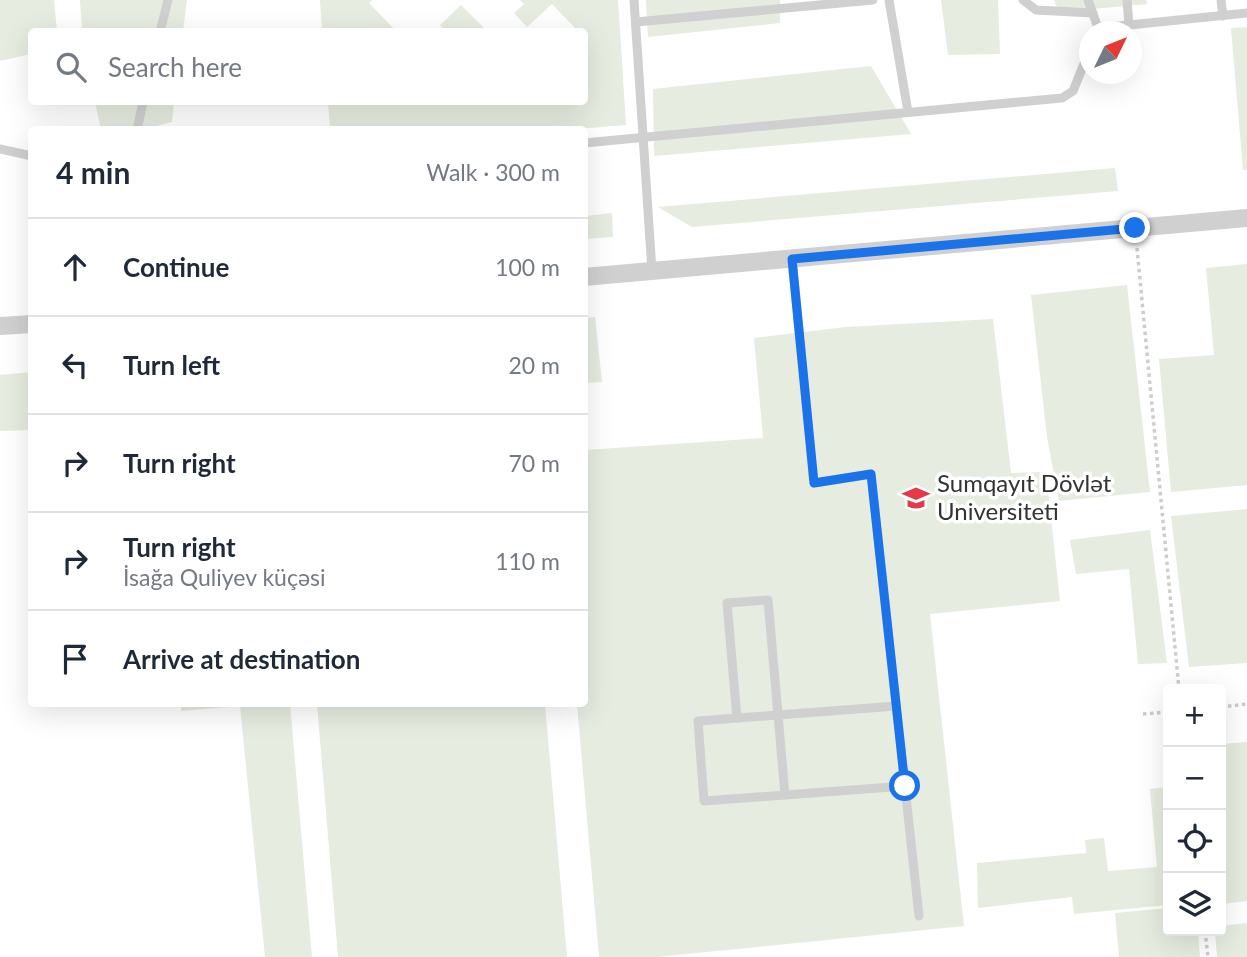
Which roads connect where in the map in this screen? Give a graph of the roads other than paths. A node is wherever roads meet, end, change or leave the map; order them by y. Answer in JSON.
{"nodes":[{"id":1,"x":167,"y":0,"type":"edge"},
{"id":2,"x":634,"y":0,"type":"edge"},
{"id":3,"x":873,"y":0,"type":"edge"},
{"id":4,"x":888,"y":0,"type":"edge"},
{"id":5,"x":1024,"y":0,"type":"edge"},
{"id":6,"x":1088,"y":0,"type":"edge"},
{"id":7,"x":1126,"y":0,"type":"edge"},
{"id":8,"x":1221,"y":0,"type":"edge"},
{"id":9,"x":1093,"y":13,"type":"junction"},
{"id":10,"x":1247,"y":13,"type":"edge"},
{"id":11,"x":1223,"y":16,"type":"junction"},
{"id":12,"x":1095,"y":21,"type":"edge"},
{"id":13,"x":1129,"y":21,"type":"edge"},
{"id":14,"x":636,"y":22,"type":"junction"},
{"id":15,"x":1142,"y":24,"type":"edge"},
{"id":16,"x":161,"y":28,"type":"edge"},
{"id":17,"x":1079,"y":76,"type":"edge"},
{"id":18,"x":142,"y":105,"type":"edge"},
{"id":19,"x":908,"y":113,"type":"junction"},
{"id":20,"x":138,"y":126,"type":"edge"},
{"id":21,"x":642,"y":138,"type":"junction"},
{"id":22,"x":588,"y":143,"type":"edge"},
{"id":23,"x":0,"y":149,"type":"edge"},
{"id":24,"x":28,"y":155,"type":"edge"},
{"id":25,"x":1247,"y":218,"type":"edge"},
{"id":26,"x":792,"y":259,"type":"junction"},
{"id":27,"x":652,"y":271,"type":"junction"},
{"id":28,"x":588,"y":277,"type":"edge"},
{"id":29,"x":28,"y":324,"type":"edge"},
{"id":30,"x":0,"y":326,"type":"edge"},
{"id":31,"x":896,"y":706,"type":"junction"},
{"id":32,"x":778,"y":715,"type":"junction"},
{"id":33,"x":737,"y":718,"type":"junction"},
{"id":34,"x":905,"y":786,"type":"junction"},
{"id":35,"x":785,"y":795,"type":"junction"},
{"id":36,"x":919,"y":916,"type":"dead end"}],
"edges":[{"from":1,"to":16,"type":"lane"},
{"from":2,"to":14,"type":"lane"},
{"from":3,"to":14,"type":"lane"},
{"from":4,"to":19,"type":"lane"},
{"from":5,"to":9,"type":"lane"},
{"from":6,"to":9,"type":"lane"},
{"from":7,"to":13,"type":"lane"},
{"from":8,"to":11,"type":"lane"},
{"from":9,"to":12,"type":"lane"},
{"from":10,"to":11,"type":"lane"},
{"from":11,"to":15,"type":"lane"},
{"from":14,"to":21,"type":"lane"},
{"from":17,"to":19,"type":"lane"},
{"from":18,"to":20,"type":"lane"},
{"from":19,"to":21,"type":"lane"},
{"from":21,"to":22,"type":"lane"},
{"from":21,"to":27,"type":"lane"},
{"from":23,"to":24,"type":"lane"},
{"from":25,"to":26,"type":"street"},
{"from":26,"to":27,"type":"street"},
{"from":26,"to":31,"type":"lane"},
{"from":27,"to":28,"type":"street"},
{"from":29,"to":30,"type":"street"},
{"from":31,"to":32,"type":"lane"},
{"from":31,"to":34,"type":"lane"},
{"from":32,"to":33,"type":"lane"},
{"from":32,"to":33,"type":"lane"},
{"from":32,"to":35,"type":"lane"},
{"from":33,"to":35,"type":"lane"},
{"from":34,"to":35,"type":"lane"},
{"from":34,"to":36,"type":"lane"}]}
